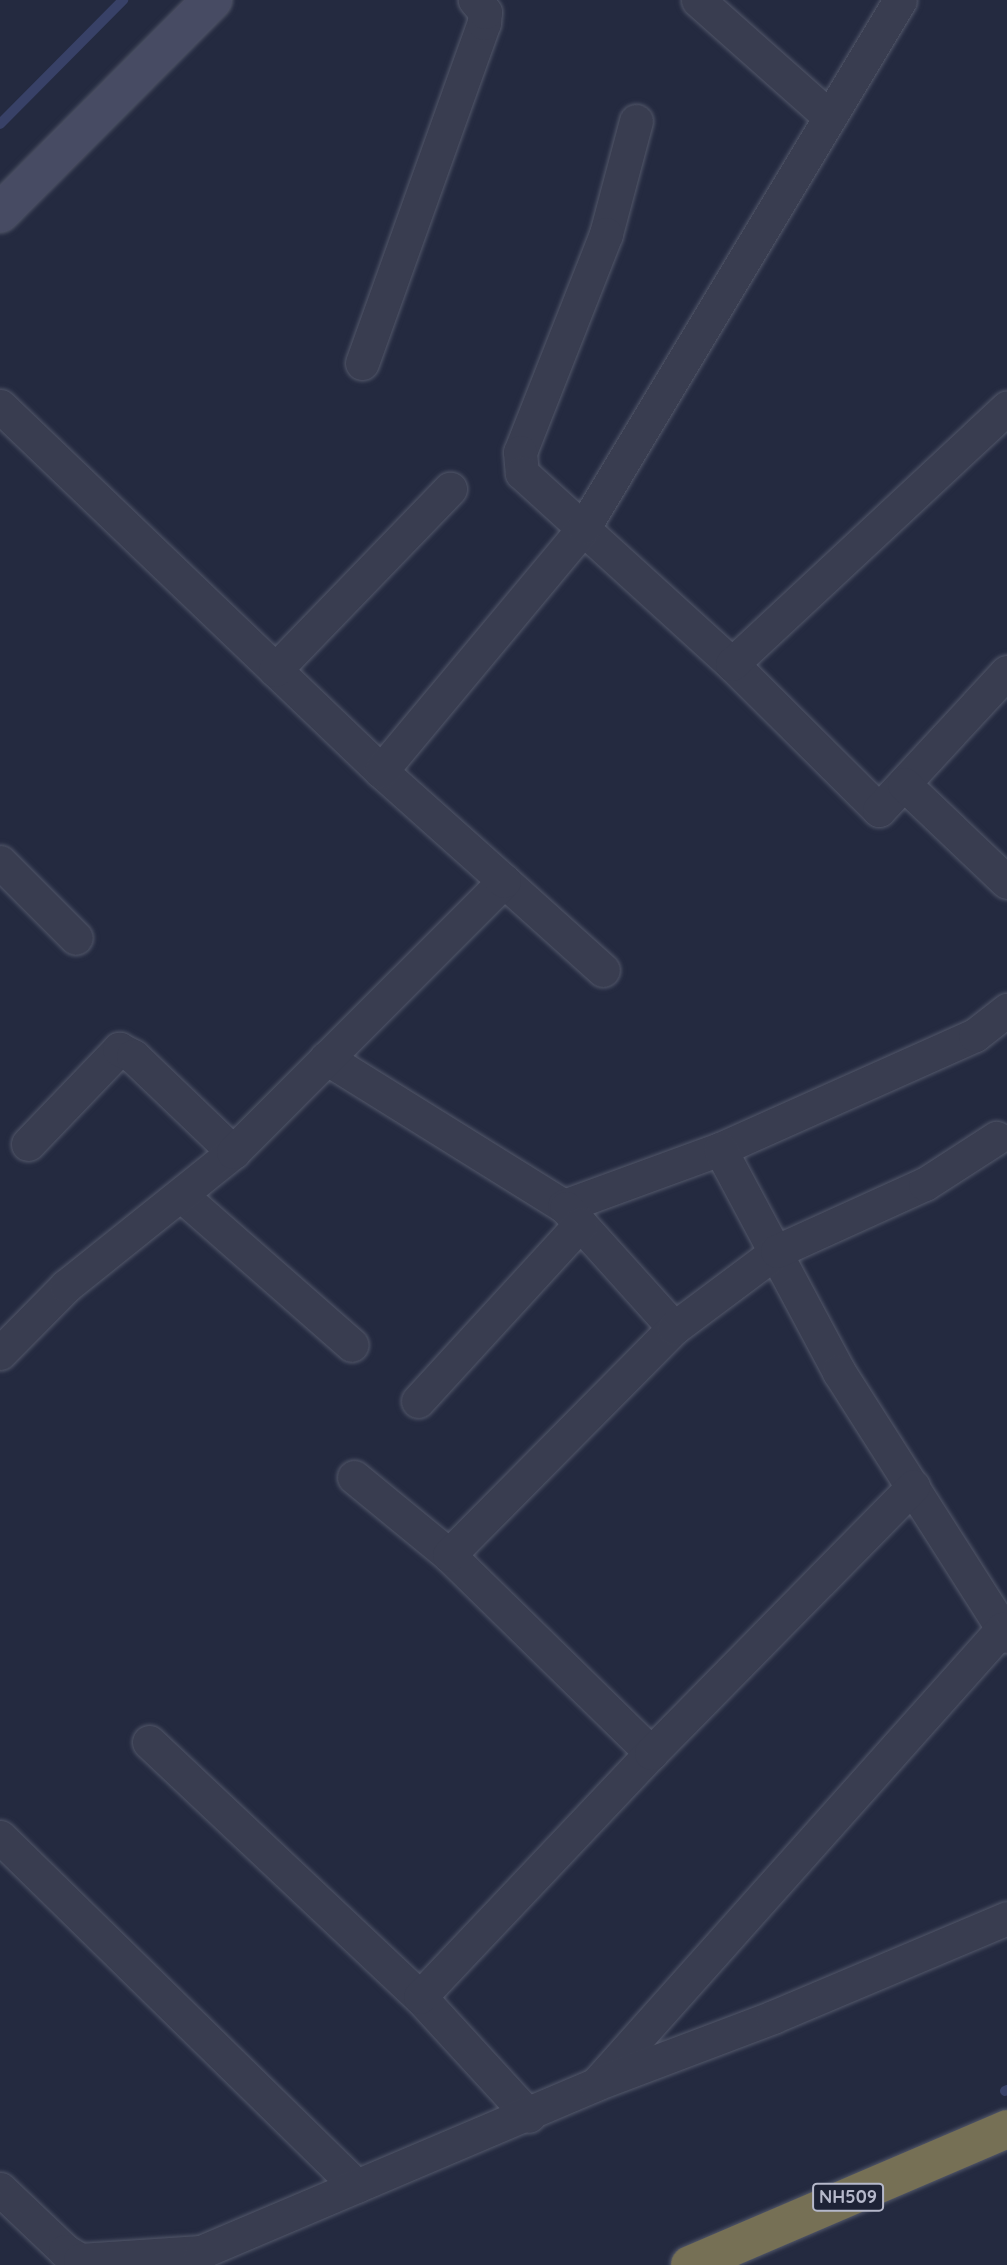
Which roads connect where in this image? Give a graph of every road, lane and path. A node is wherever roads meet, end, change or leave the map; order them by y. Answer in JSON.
{"nodes":[{"id":1,"x":212,"y":0,"type":"edge"},
{"id":2,"x":475,"y":0,"type":"edge"},
{"id":3,"x":698,"y":0,"type":"edge"},
{"id":4,"x":900,"y":0,"type":"edge"},
{"id":5,"x":830,"y":117,"type":"junction"},
{"id":6,"x":636,"y":121,"type":"dead end"},
{"id":7,"x":0,"y":214,"type":"edge"},
{"id":8,"x":362,"y":363,"type":"dead end"},
{"id":9,"x":0,"y":406,"type":"edge"},
{"id":10,"x":1007,"y":408,"type":"edge"},
{"id":11,"x":450,"y":489,"type":"dead end"},
{"id":12,"x":584,"y":527,"type":"junction"},
{"id":13,"x":732,"y":664,"type":"junction"},
{"id":14,"x":275,"y":670,"type":"junction"},
{"id":15,"x":1007,"y":672,"type":"edge"},
{"id":16,"x":381,"y":771,"type":"junction"},
{"id":17,"x":904,"y":784,"type":"junction"},
{"id":18,"x":0,"y":862,"type":"edge"},
{"id":19,"x":504,"y":881,"type":"junction"},
{"id":20,"x":1007,"y":882,"type":"edge"},
{"id":21,"x":76,"y":938,"type":"dead end"},
{"id":22,"x":603,"y":970,"type":"dead end"},
{"id":23,"x":1007,"y":1010,"type":"edge"},
{"id":24,"x":326,"y":1058,"type":"junction"},
{"id":25,"x":996,"y":1138,"type":"dead end"},
{"id":26,"x":28,"y":1144,"type":"dead end"},
{"id":27,"x":720,"y":1149,"type":"junction"},
{"id":28,"x":233,"y":1152,"type":"junction"},
{"id":29,"x":181,"y":1195,"type":"junction"},
{"id":30,"x":572,"y":1215,"type":"junction"},
{"id":31,"x":777,"y":1251,"type":"junction"},
{"id":32,"x":674,"y":1328,"type":"junction"},
{"id":33,"x":352,"y":1345,"type":"dead end"},
{"id":34,"x":0,"y":1353,"type":"edge"},
{"id":35,"x":418,"y":1401,"type":"dead end"},
{"id":36,"x":354,"y":1476,"type":"dead end"},
{"id":37,"x":913,"y":1486,"type":"junction"},
{"id":38,"x":449,"y":1555,"type":"junction"},
{"id":39,"x":1004,"y":1632,"type":"edge"},
{"id":40,"x":149,"y":1742,"type":"dead end"},
{"id":41,"x":651,"y":1753,"type":"junction"},
{"id":42,"x":0,"y":1837,"type":"edge"},
{"id":43,"x":1007,"y":1918,"type":"edge"},
{"id":44,"x":421,"y":1997,"type":"junction"},
{"id":45,"x":596,"y":2084,"type":"junction"},
{"id":46,"x":528,"y":2116,"type":"junction"},
{"id":47,"x":1007,"y":2129,"type":"edge"},
{"id":48,"x":356,"y":2186,"type":"junction"},
{"id":49,"x":0,"y":2189,"type":"edge"},
{"id":50,"x":690,"y":2265,"type":"edge"}],
"edges":[{"from":1,"to":7,"type":"street"},
{"from":2,"to":8,"type":"street"},
{"from":3,"to":5,"type":"street"},
{"from":4,"to":5,"type":"street"},
{"from":5,"to":12,"type":"street"},
{"from":6,"to":12,"type":"street"},
{"from":9,"to":14,"type":"street"},
{"from":10,"to":13,"type":"street"},
{"from":11,"to":14,"type":"street"},
{"from":12,"to":13,"type":"street"},
{"from":12,"to":16,"type":"street"},
{"from":13,"to":17,"type":"street"},
{"from":14,"to":16,"type":"street"},
{"from":15,"to":17,"type":"street"},
{"from":16,"to":19,"type":"street"},
{"from":17,"to":20,"type":"street"},
{"from":18,"to":21,"type":"street"},
{"from":19,"to":22,"type":"street"},
{"from":19,"to":24,"type":"street"},
{"from":23,"to":27,"type":"street"},
{"from":24,"to":28,"type":"street"},
{"from":24,"to":30,"type":"street"},
{"from":25,"to":31,"type":"street"},
{"from":26,"to":28,"type":"street"},
{"from":27,"to":30,"type":"street"},
{"from":27,"to":31,"type":"street"},
{"from":28,"to":29,"type":"street"},
{"from":29,"to":33,"type":"street"},
{"from":29,"to":34,"type":"street"},
{"from":30,"to":32,"type":"street"},
{"from":30,"to":35,"type":"street"},
{"from":31,"to":32,"type":"street"},
{"from":31,"to":37,"type":"street"},
{"from":32,"to":38,"type":"street"},
{"from":36,"to":38,"type":"street"},
{"from":37,"to":39,"type":"street"},
{"from":37,"to":41,"type":"street"},
{"from":38,"to":41,"type":"street"},
{"from":39,"to":45,"type":"street"},
{"from":40,"to":44,"type":"street"},
{"from":41,"to":44,"type":"street"},
{"from":42,"to":48,"type":"street"},
{"from":43,"to":45,"type":"street"},
{"from":44,"to":46,"type":"street"},
{"from":45,"to":46,"type":"street"},
{"from":46,"to":48,"type":"street"},
{"from":47,"to":50,"type":"highway","number":"NH509"},
{"from":48,"to":49,"type":"street"}]}
